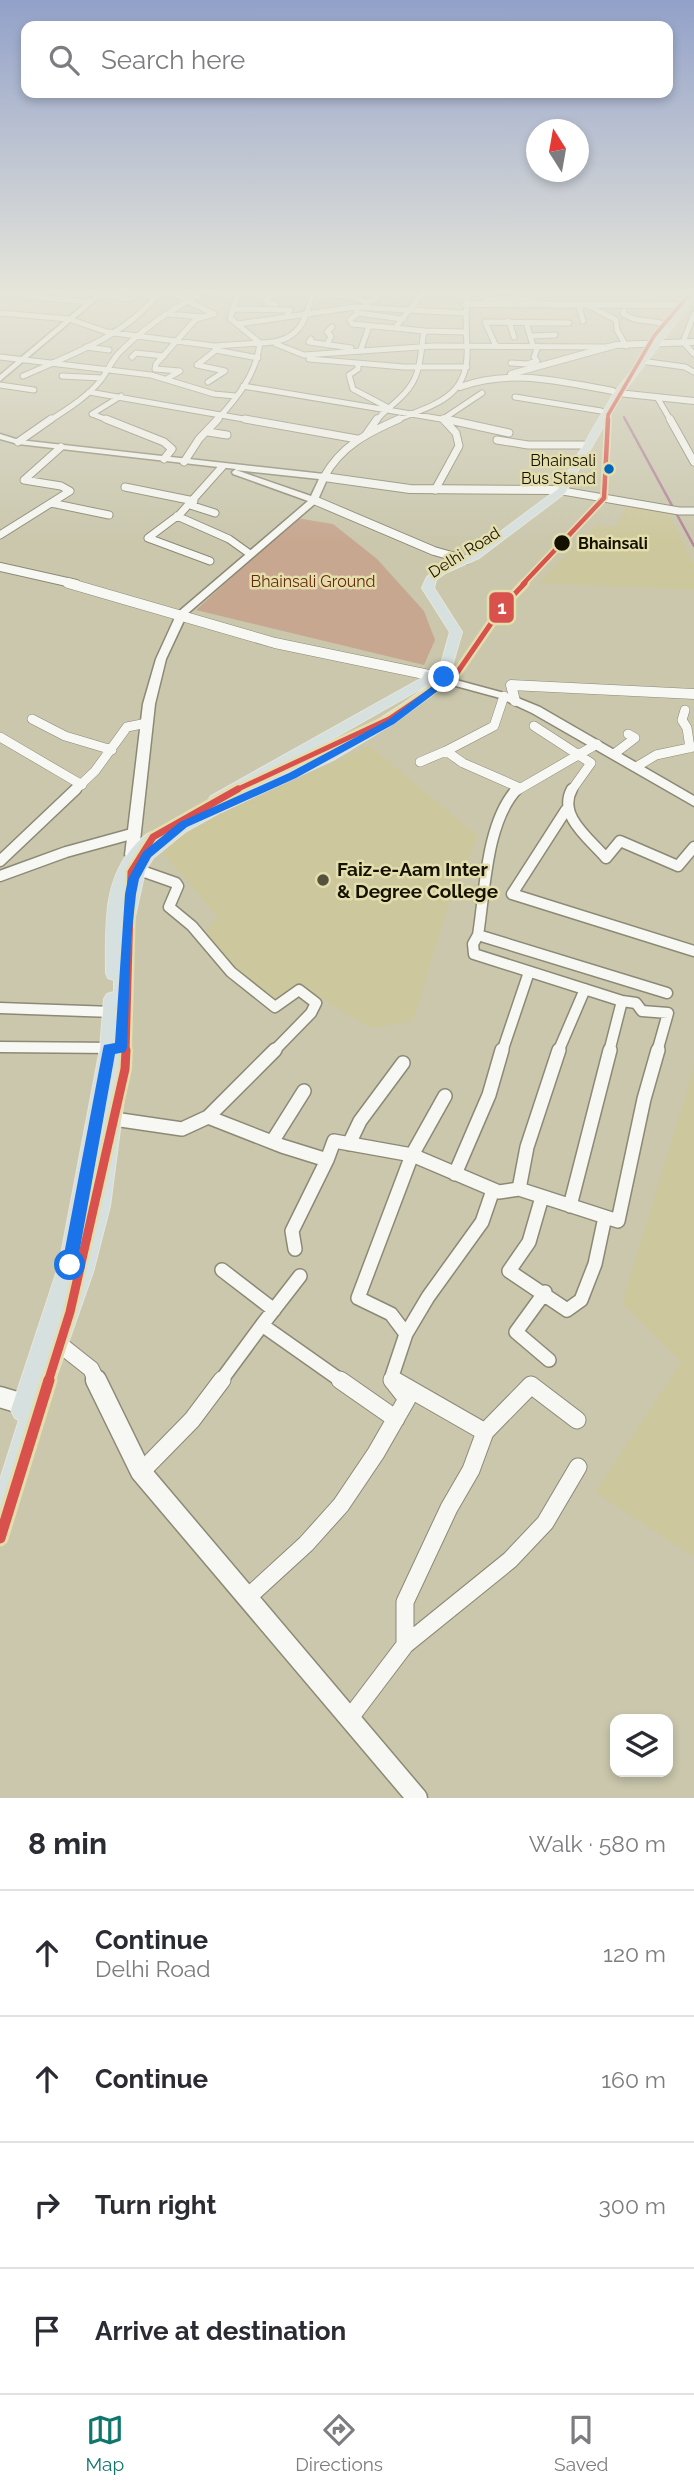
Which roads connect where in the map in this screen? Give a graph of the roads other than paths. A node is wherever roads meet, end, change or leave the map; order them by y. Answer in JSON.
{"nodes":[{"id":1,"x":104,"y":375,"type":"edge"},
{"id":2,"x":151,"y":375,"type":"edge"},
{"id":3,"x":173,"y":375,"type":"edge"},
{"id":4,"x":219,"y":375,"type":"edge"},
{"id":5,"x":249,"y":375,"type":"edge"},
{"id":6,"x":349,"y":375,"type":"edge"},
{"id":7,"x":416,"y":375,"type":"edge"},
{"id":8,"x":464,"y":375,"type":"edge"},
{"id":9,"x":503,"y":375,"type":"edge"},
{"id":10,"x":516,"y":375,"type":"edge"},
{"id":11,"x":627,"y":375,"type":"edge"},
{"id":12,"x":629,"y":375,"type":"edge"},
{"id":13,"x":62,"y":376,"type":"dead end"},
{"id":14,"x":102,"y":378,"type":"junction"},
{"id":15,"x":168,"y":378,"type":"junction"},
{"id":16,"x":208,"y":382,"type":"dead end"},
{"id":17,"x":0,"y":385,"type":"edge"},
{"id":18,"x":243,"y":386,"type":"junction"},
{"id":19,"x":460,"y":387,"type":"junction"},
{"id":20,"x":34,"y":390,"type":"dead end"},
{"id":21,"x":89,"y":392,"type":"junction"},
{"id":22,"x":615,"y":392,"type":"junction"},
{"id":23,"x":482,"y":393,"type":"dead end"},
{"id":24,"x":121,"y":396,"type":"junction"},
{"id":25,"x":235,"y":396,"type":"junction"},
{"id":26,"x":515,"y":397,"type":"dead end"},
{"id":27,"x":657,"y":397,"type":"junction"},
{"id":28,"x":694,"y":401,"type":"edge"},
{"id":29,"x":385,"y":408,"type":"junction"},
{"id":30,"x":601,"y":411,"type":"junction"},
{"id":31,"x":414,"y":414,"type":"junction"},
{"id":32,"x":220,"y":415,"type":"junction"},
{"id":33,"x":443,"y":419,"type":"junction"},
{"id":34,"x":208,"y":432,"type":"junction"},
{"id":35,"x":509,"y":433,"type":"dead end"},
{"id":36,"x":226,"y":435,"type":"dead end"},
{"id":37,"x":365,"y":436,"type":"junction"},
{"id":38,"x":1,"y":438,"type":"edge"},
{"id":39,"x":357,"y":439,"type":"junction"},
{"id":40,"x":497,"y":440,"type":"dead end"},
{"id":41,"x":18,"y":442,"type":"junction"},
{"id":42,"x":583,"y":445,"type":"junction"},
{"id":43,"x":61,"y":447,"type":"junction"},
{"id":44,"x":164,"y":459,"type":"junction"},
{"id":45,"x":184,"y":462,"type":"junction"},
{"id":46,"x":694,"y":462,"type":"edge"},
{"id":47,"x":217,"y":465,"type":"junction"},
{"id":48,"x":324,"y":477,"type":"junction"},
{"id":49,"x":125,"y":487,"type":"dead end"},
{"id":50,"x":435,"y":490,"type":"junction"},
{"id":51,"x":560,"y":490,"type":"junction"},
{"id":52,"x":314,"y":500,"type":"junction"},
{"id":53,"x":51,"y":503,"type":"junction"},
{"id":54,"x":192,"y":503,"type":"junction"},
{"id":55,"x":694,"y":511,"type":"edge"},
{"id":56,"x":215,"y":513,"type":"dead end"},
{"id":57,"x":109,"y":515,"type":"dead end"},
{"id":58,"x":177,"y":516,"type":"junction"},
{"id":59,"x":0,"y":536,"type":"edge"},
{"id":60,"x":434,"y":551,"type":"junction"},
{"id":61,"x":250,"y":554,"type":"junction"},
{"id":62,"x":463,"y":558,"type":"junction"},
{"id":63,"x":210,"y":561,"type":"dead end"},
{"id":64,"x":0,"y":567,"type":"edge"},
{"id":65,"x":444,"y":567,"type":"junction"},
{"id":66,"x":181,"y":613,"type":"junction"},
{"id":67,"x":437,"y":678,"type":"junction"},
{"id":68,"x":694,"y":694,"type":"edge"},
{"id":69,"x":509,"y":698,"type":"junction"},
{"id":70,"x":685,"y":710,"type":"dead end"},
{"id":71,"x":32,"y":719,"type":"dead end"},
{"id":72,"x":147,"y":723,"type":"junction"},
{"id":73,"x":534,"y":726,"type":"dead end"},
{"id":74,"x":628,"y":734,"type":"dead end"},
{"id":75,"x":0,"y":737,"type":"edge"},
{"id":76,"x":597,"y":744,"type":"junction"},
{"id":77,"x":692,"y":747,"type":"edge"},
{"id":78,"x":112,"y":750,"type":"junction"},
{"id":79,"x":446,"y":751,"type":"junction"},
{"id":80,"x":614,"y":754,"type":"junction"},
{"id":81,"x":582,"y":756,"type":"junction"},
{"id":82,"x":420,"y":762,"type":"dead end"},
{"id":83,"x":636,"y":767,"type":"junction"},
{"id":84,"x":82,"y":785,"type":"junction"},
{"id":85,"x":518,"y":787,"type":"junction"},
{"id":86,"x":694,"y":802,"type":"edge"},
{"id":87,"x":566,"y":810,"type":"junction"},
{"id":88,"x":135,"y":833,"type":"junction"},
{"id":89,"x":694,"y":847,"type":"edge"},
{"id":90,"x":139,"y":860,"type":"junction"},
{"id":91,"x":0,"y":861,"type":"edge"},
{"id":92,"x":0,"y":876,"type":"edge"},
{"id":93,"x":478,"y":935,"type":"junction"},
{"id":94,"x":694,"y":951,"type":"edge"},
{"id":95,"x":529,"y":972,"type":"junction"},
{"id":96,"x":585,"y":989,"type":"junction"},
{"id":97,"x":667,"y":993,"type":"dead end"},
{"id":98,"x":622,"y":1001,"type":"junction"},
{"id":99,"x":0,"y":1008,"type":"edge"},
{"id":100,"x":113,"y":1012,"type":"junction"},
{"id":101,"x":0,"y":1047,"type":"edge"},
{"id":102,"x":115,"y":1049,"type":"junction"},
{"id":103,"x":402,"y":1063,"type":"dead end"},
{"id":104,"x":304,"y":1091,"type":"dead end"},
{"id":105,"x":444,"y":1096,"type":"dead end"},
{"id":106,"x":208,"y":1117,"type":"junction"},
{"id":107,"x":114,"y":1119,"type":"junction"},
{"id":108,"x":272,"y":1142,"type":"junction"},
{"id":109,"x":349,"y":1144,"type":"junction"},
{"id":110,"x":412,"y":1156,"type":"junction"},
{"id":111,"x":327,"y":1160,"type":"junction"},
{"id":112,"x":455,"y":1174,"type":"junction"},
{"id":113,"x":519,"y":1189,"type":"junction"},
{"id":114,"x":493,"y":1190,"type":"junction"},
{"id":115,"x":542,"y":1197,"type":"junction"},
{"id":116,"x":90,"y":1202,"type":"junction"},
{"id":117,"x":570,"y":1206,"type":"junction"},
{"id":118,"x":605,"y":1217,"type":"junction"},
{"id":119,"x":295,"y":1249,"type":"dead end"},
{"id":120,"x":222,"y":1270,"type":"dead end"},
{"id":121,"x":300,"y":1276,"type":"dead end"},
{"id":122,"x":545,"y":1292,"type":"junction"},
{"id":123,"x":274,"y":1310,"type":"junction"},
{"id":124,"x":262,"y":1325,"type":"junction"},
{"id":125,"x":406,"y":1334,"type":"junction"},
{"id":126,"x":52,"y":1339,"type":"junction"},
{"id":127,"x":549,"y":1360,"type":"dead end"},
{"id":128,"x":391,"y":1379,"type":"junction"},
{"id":129,"x":0,"y":1397,"type":"edge"},
{"id":130,"x":30,"y":1406,"type":"junction"},
{"id":131,"x":396,"y":1419,"type":"junction"},
{"id":132,"x":576,"y":1419,"type":"dead end"},
{"id":133,"x":485,"y":1432,"type":"junction"},
{"id":134,"x":578,"y":1468,"type":"dead end"},
{"id":135,"x":141,"y":1472,"type":"junction"},
{"id":136,"x":0,"y":1487,"type":"edge"},
{"id":137,"x":0,"y":1520,"type":"edge"},
{"id":138,"x":247,"y":1598,"type":"junction"},
{"id":139,"x":405,"y":1644,"type":"junction"},
{"id":140,"x":349,"y":1719,"type":"junction"},
{"id":141,"x":417,"y":1798,"type":"edge"}],
"edges":[{"from":1,"to":14,"type":"street"},
{"from":2,"to":15,"type":"street"},
{"from":3,"to":15,"type":"street"},
{"from":4,"to":16,"type":"street"},
{"from":5,"to":18,"type":"street"},
{"from":6,"to":29,"type":"street"},
{"from":7,"to":29,"type":"street"},
{"from":8,"to":19,"type":"street"},
{"from":9,"to":19,"type":"street"},
{"from":10,"to":22,"type":"street"},
{"from":11,"to":22,"type":"main road"},
{"from":12,"to":22,"type":"main road"},
{"from":13,"to":14,"type":"street"},
{"from":14,"to":21,"type":"street"},
{"from":15,"to":25,"type":"street"},
{"from":17,"to":20,"type":"street"},
{"from":18,"to":25,"type":"street"},
{"from":18,"to":29,"type":"street"},
{"from":19,"to":31,"type":"street"},
{"from":21,"to":24,"type":"street"},
{"from":21,"to":41,"type":"street"},
{"from":22,"to":27,"type":"street"},
{"from":22,"to":30,"type":"main road"},
{"from":22,"to":51,"type":"main road"},
{"from":23,"to":33,"type":"street"},
{"from":24,"to":32,"type":"street"},
{"from":24,"to":44,"type":"street"},
{"from":25,"to":32,"type":"street"},
{"from":26,"to":30,"type":"street"},
{"from":27,"to":28,"type":"street"},
{"from":27,"to":46,"type":"street"},
{"from":29,"to":31,"type":"street"},
{"from":29,"to":37,"type":"street"},
{"from":30,"to":42,"type":"main road"},
{"from":31,"to":33,"type":"street"},
{"from":31,"to":37,"type":"street"},
{"from":32,"to":34,"type":"street"},
{"from":32,"to":39,"type":"street"},
{"from":33,"to":35,"type":"street"},
{"from":33,"to":50,"type":"street"},
{"from":34,"to":36,"type":"street"},
{"from":34,"to":45,"type":"street"},
{"from":37,"to":39,"type":"street"},
{"from":38,"to":41,"type":"main road"},
{"from":39,"to":48,"type":"street"},
{"from":40,"to":42,"type":"street"},
{"from":41,"to":43,"type":"main road"},
{"from":42,"to":51,"type":"main road"},
{"from":43,"to":44,"type":"main road"},
{"from":43,"to":53,"type":"street"},
{"from":44,"to":45,"type":"main road"},
{"from":45,"to":47,"type":"main road"},
{"from":47,"to":48,"type":"main road"},
{"from":47,"to":52,"type":"main road"},
{"from":47,"to":54,"type":"street"},
{"from":48,"to":50,"type":"street"},
{"from":48,"to":52,"type":"main road"},
{"from":49,"to":54,"type":"street"},
{"from":50,"to":51,"type":"street"},
{"from":51,"to":55,"type":"street"},
{"from":51,"to":62,"type":"main road","name":"Delhi Road"},
{"from":52,"to":60,"type":"street"},
{"from":52,"to":61,"type":"main road"},
{"from":53,"to":57,"type":"street"},
{"from":53,"to":59,"type":"street"},
{"from":54,"to":56,"type":"street"},
{"from":54,"to":58,"type":"street"},
{"from":58,"to":61,"type":"street"},
{"from":58,"to":63,"type":"street"},
{"from":60,"to":62,"type":"street"},
{"from":60,"to":65,"type":"street"},
{"from":61,"to":66,"type":"main road"},
{"from":62,"to":65,"type":"main road","name":"Delhi Road"},
{"from":64,"to":66,"type":"street"},
{"from":65,"to":67,"type":"main road","name":"Delhi Road"},
{"from":66,"to":67,"type":"street"},
{"from":66,"to":72,"type":"main road"},
{"from":67,"to":69,"type":"main road"},
{"from":67,"to":90,"type":"main road"},
{"from":68,"to":69,"type":"street"},
{"from":69,"to":76,"type":"main road"},
{"from":69,"to":79,"type":"street"},
{"from":70,"to":77,"type":"street"},
{"from":71,"to":78,"type":"street"},
{"from":72,"to":78,"type":"street"},
{"from":72,"to":88,"type":"main road"},
{"from":73,"to":81,"type":"street"},
{"from":74,"to":80,"type":"street"},
{"from":75,"to":84,"type":"street"},
{"from":76,"to":80,"type":"main road"},
{"from":76,"to":81,"type":"street"},
{"from":77,"to":83,"type":"street"},
{"from":78,"to":84,"type":"street"},
{"from":79,"to":82,"type":"street"},
{"from":79,"to":85,"type":"street"},
{"from":80,"to":83,"type":"main road"},
{"from":81,"to":85,"type":"street"},
{"from":81,"to":87,"type":"street"},
{"from":83,"to":86,"type":"main road"},
{"from":84,"to":91,"type":"street"},
{"from":85,"to":93,"type":"street"},
{"from":87,"to":89,"type":"street"},
{"from":87,"to":94,"type":"street"},
{"from":88,"to":90,"type":"main road"},
{"from":88,"to":92,"type":"street"},
{"from":90,"to":100,"type":"main road"},
{"from":90,"to":102,"type":"main road"},
{"from":90,"to":106,"type":"street"},
{"from":93,"to":95,"type":"street"},
{"from":93,"to":97,"type":"street"},
{"from":95,"to":96,"type":"street"},
{"from":95,"to":112,"type":"street"},
{"from":96,"to":98,"type":"street"},
{"from":96,"to":113,"type":"street"},
{"from":98,"to":117,"type":"street"},
{"from":98,"to":118,"type":"street"},
{"from":99,"to":100,"type":"street"},
{"from":100,"to":102,"type":"main road"},
{"from":101,"to":102,"type":"street"},
{"from":102,"to":107,"type":"main road"},
{"from":102,"to":116,"type":"main road"},
{"from":103,"to":109,"type":"street"},
{"from":104,"to":108,"type":"street"},
{"from":105,"to":110,"type":"street"},
{"from":106,"to":107,"type":"street"},
{"from":106,"to":108,"type":"street"},
{"from":107,"to":116,"type":"main road"},
{"from":108,"to":111,"type":"street"},
{"from":109,"to":110,"type":"street"},
{"from":109,"to":111,"type":"street"},
{"from":110,"to":112,"type":"street"},
{"from":110,"to":125,"type":"street"},
{"from":111,"to":119,"type":"street"},
{"from":112,"to":114,"type":"street"},
{"from":113,"to":114,"type":"street"},
{"from":113,"to":115,"type":"street"},
{"from":114,"to":125,"type":"street"},
{"from":115,"to":117,"type":"street"},
{"from":115,"to":122,"type":"street"},
{"from":116,"to":126,"type":"main road"},
{"from":117,"to":118,"type":"street"},
{"from":118,"to":122,"type":"street"},
{"from":120,"to":123,"type":"street"},
{"from":121,"to":123,"type":"street"},
{"from":122,"to":127,"type":"street"},
{"from":123,"to":124,"type":"street"},
{"from":124,"to":131,"type":"street"},
{"from":124,"to":135,"type":"street"},
{"from":125,"to":128,"type":"street"},
{"from":126,"to":130,"type":"main road"},
{"from":126,"to":135,"type":"street"},
{"from":128,"to":131,"type":"street"},
{"from":128,"to":133,"type":"street"},
{"from":129,"to":130,"type":"street"},
{"from":130,"to":136,"type":"main road"},
{"from":130,"to":137,"type":"main road"},
{"from":131,"to":138,"type":"street"},
{"from":132,"to":133,"type":"street"},
{"from":133,"to":139,"type":"street"},
{"from":134,"to":139,"type":"street"},
{"from":135,"to":138,"type":"street"},
{"from":138,"to":140,"type":"street"},
{"from":139,"to":140,"type":"street"},
{"from":140,"to":141,"type":"street"}]}
